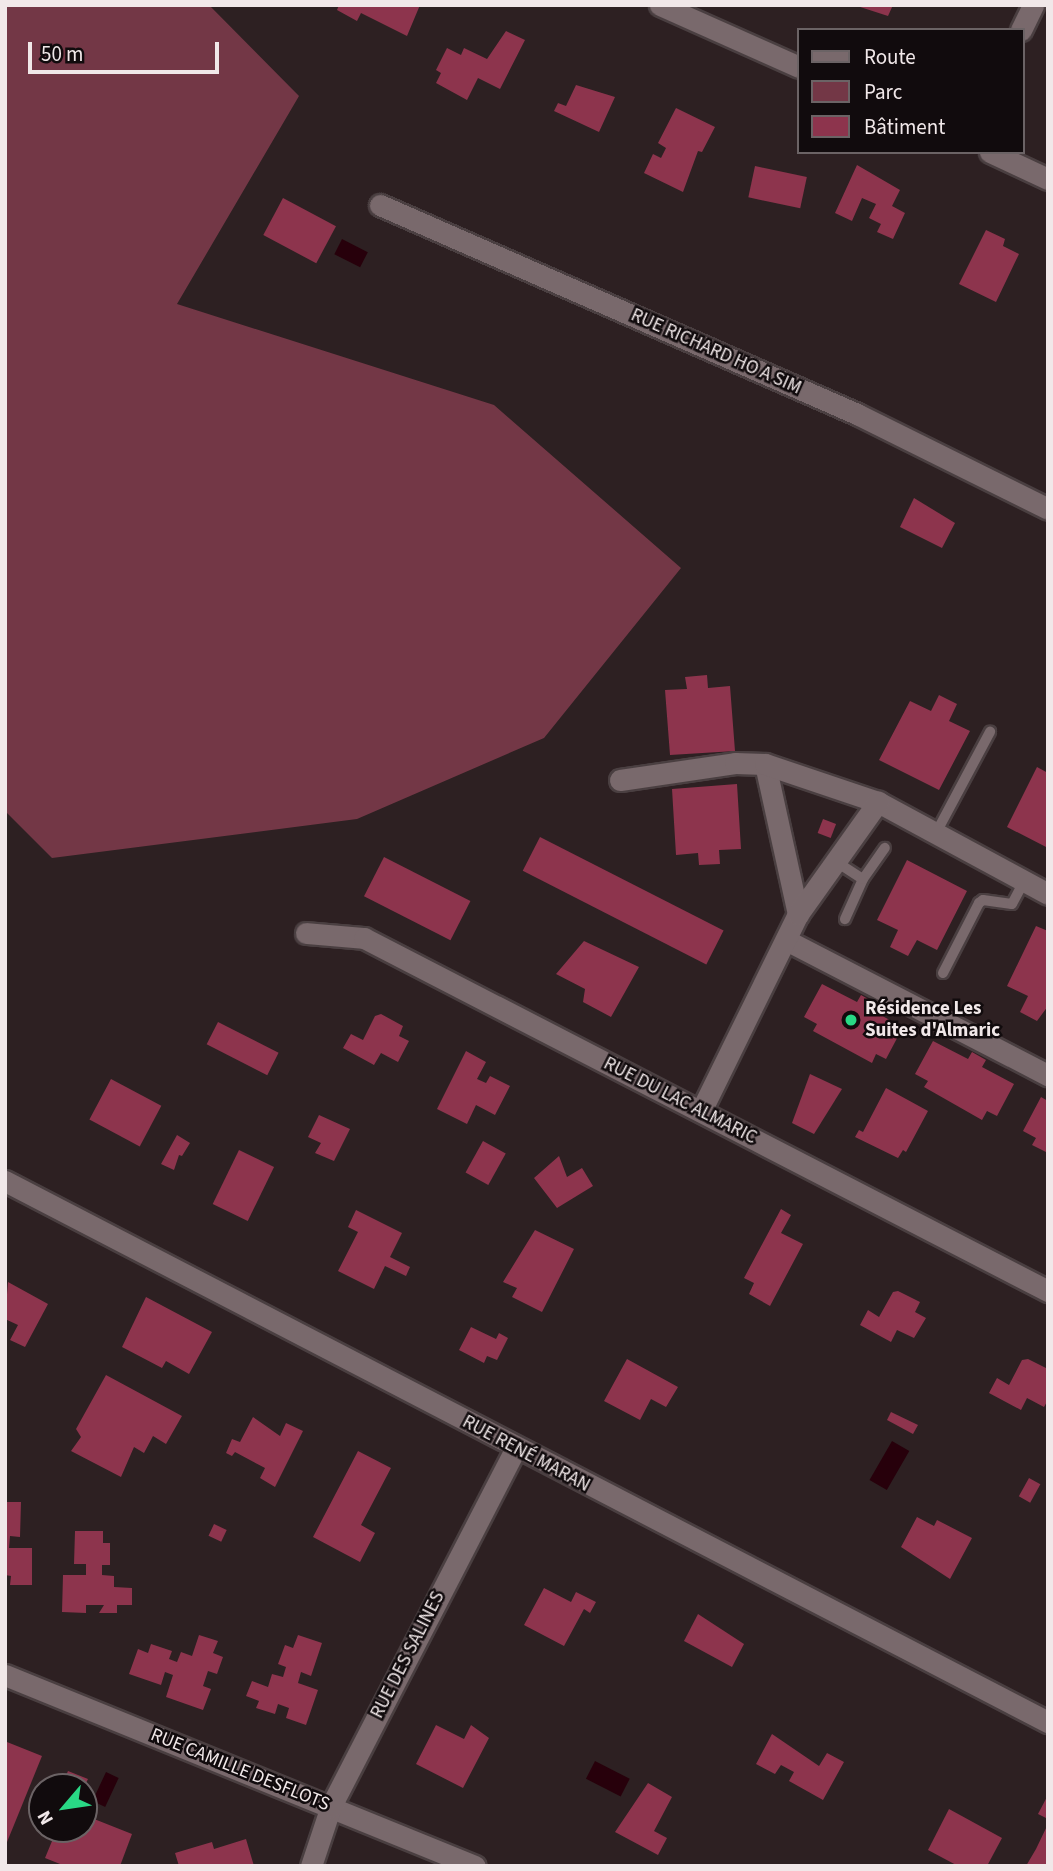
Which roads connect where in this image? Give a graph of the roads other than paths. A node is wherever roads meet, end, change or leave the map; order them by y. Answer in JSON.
{"nodes":[{"id":1,"x":660,"y":5,"type":"edge"},
{"id":2,"x":1033,"y":5,"type":"edge"},
{"id":3,"x":1022,"y":28,"type":"edge"},
{"id":4,"x":797,"y":66,"type":"edge"},
{"id":5,"x":994,"y":154,"type":"edge"},
{"id":6,"x":1048,"y":179,"type":"edge"},
{"id":7,"x":380,"y":205,"type":"dead end"},
{"id":8,"x":1048,"y":509,"type":"edge"},
{"id":9,"x":990,"y":732,"type":"dead end"},
{"id":10,"x":765,"y":764,"type":"junction"},
{"id":11,"x":620,"y":780,"type":"dead end"},
{"id":12,"x":878,"y":802,"type":"junction"},
{"id":13,"x":936,"y":833,"type":"junction"},
{"id":14,"x":886,"y":848,"type":"dead end"},
{"id":15,"x":835,"y":861,"type":"junction"},
{"id":16,"x":863,"y":879,"type":"junction"},
{"id":17,"x":1024,"y":881,"type":"junction"},
{"id":18,"x":1048,"y":894,"type":"edge"},
{"id":19,"x":798,"y":914,"type":"junction"},
{"id":20,"x":845,"y":919,"type":"dead end"},
{"id":21,"x":306,"y":933,"type":"dead end"},
{"id":22,"x":786,"y":940,"type":"junction"},
{"id":23,"x":943,"y":973,"type":"dead end"},
{"id":24,"x":1048,"y":1075,"type":"edge"},
{"id":25,"x":701,"y":1111,"type":"junction"},
{"id":26,"x":5,"y":1181,"type":"edge"},
{"id":27,"x":1048,"y":1291,"type":"edge"},
{"id":28,"x":515,"y":1449,"type":"junction"},
{"id":29,"x":5,"y":1675,"type":"edge"},
{"id":30,"x":1048,"y":1722,"type":"edge"},
{"id":31,"x":331,"y":1807,"type":"junction"},
{"id":32,"x":311,"y":1866,"type":"edge"},
{"id":33,"x":475,"y":1866,"type":"edge"}],
"edges":[{"from":1,"to":4,"type":"street"},
{"from":2,"to":3,"type":"street"},
{"from":5,"to":6,"type":"street"},
{"from":7,"to":8,"type":"street","name":"RUE RICHARD HO A SIM"},
{"from":9,"to":13,"type":"lane"},
{"from":10,"to":11,"type":"street"},
{"from":10,"to":12,"type":"street"},
{"from":10,"to":19,"type":"street"},
{"from":12,"to":13,"type":"street"},
{"from":12,"to":15,"type":"street"},
{"from":13,"to":17,"type":"street"},
{"from":14,"to":16,"type":"lane"},
{"from":15,"to":16,"type":"lane"},
{"from":15,"to":19,"type":"street"},
{"from":16,"to":20,"type":"lane"},
{"from":17,"to":18,"type":"street"},
{"from":17,"to":23,"type":"lane"},
{"from":19,"to":22,"type":"street"},
{"from":21,"to":25,"type":"street","name":"RUE DU LAC ALMARIC"},
{"from":22,"to":24,"type":"street"},
{"from":22,"to":25,"type":"street"},
{"from":25,"to":27,"type":"street","name":"RUE DU LAC ALMARIC"},
{"from":26,"to":28,"type":"street","name":"RUE RENÉ MARAN"},
{"from":28,"to":30,"type":"street","name":"RUE RENÉ MARAN"},
{"from":28,"to":31,"type":"street","name":"RUE DES SALINES"},
{"from":29,"to":31,"type":"street","name":"RUE CAMILLE DESFLOTS"},
{"from":31,"to":32,"type":"street","name":"RUE DES SALINES"},
{"from":31,"to":33,"type":"street","name":"RUE CAMILLE DESFLOTS"}]}
